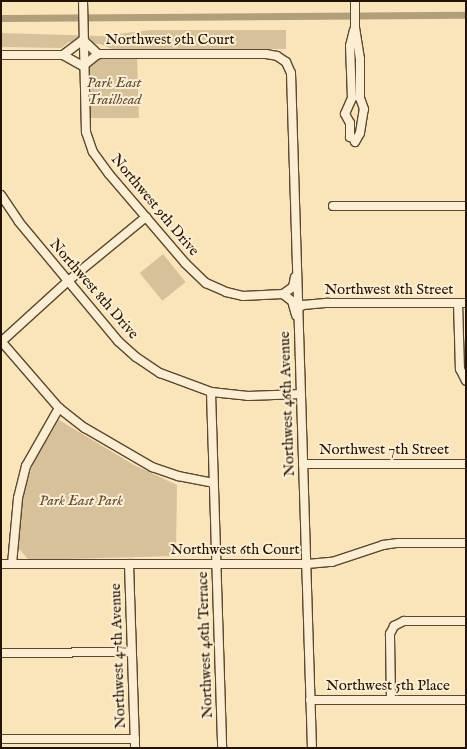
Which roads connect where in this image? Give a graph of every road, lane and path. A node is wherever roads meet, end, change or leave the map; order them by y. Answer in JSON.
{"nodes":[{"id":1,"x":83,"y":1,"type":"edge"},
{"id":2,"x":355,"y":1,"type":"edge"},
{"id":3,"x":355,"y":28,"type":"junction"},
{"id":4,"x":83,"y":39,"type":"junction"},
{"id":5,"x":1,"y":54,"type":"edge"},
{"id":6,"x":98,"y":54,"type":"junction"},
{"id":7,"x":63,"y":55,"type":"junction"},
{"id":8,"x":83,"y":66,"type":"junction"},
{"id":9,"x":350,"y":123,"type":"junction"},
{"id":10,"x":362,"y":124,"type":"junction"},
{"id":11,"x":1,"y":195,"type":"edge"},
{"id":12,"x":333,"y":206,"type":"dead end"},
{"id":13,"x":466,"y":206,"type":"edge"},
{"id":14,"x":146,"y":217,"type":"junction"},
{"id":15,"x":296,"y":273,"type":"junction"},
{"id":16,"x":68,"y":281,"type":"junction"},
{"id":17,"x":299,"y":292,"type":"junction"},
{"id":18,"x":283,"y":294,"type":"junction"},
{"id":19,"x":462,"y":303,"type":"edge"},
{"id":20,"x":313,"y":304,"type":"junction"},
{"id":21,"x":297,"y":309,"type":"junction"},
{"id":22,"x":1,"y":342,"type":"edge"},
{"id":23,"x":465,"y":381,"type":"edge"},
{"id":24,"x":212,"y":392,"type":"junction"},
{"id":25,"x":301,"y":394,"type":"junction"},
{"id":26,"x":59,"y":408,"type":"junction"},
{"id":27,"x":303,"y":464,"type":"junction"},
{"id":28,"x":466,"y":464,"type":"edge"},
{"id":29,"x":213,"y":483,"type":"junction"},
{"id":30,"x":466,"y":543,"type":"edge"},
{"id":31,"x":216,"y":563,"type":"junction"},
{"id":32,"x":1,"y":564,"type":"edge"},
{"id":33,"x":12,"y":564,"type":"junction"},
{"id":34,"x":128,"y":564,"type":"junction"},
{"id":35,"x":306,"y":564,"type":"junction"},
{"id":36,"x":466,"y":621,"type":"edge"},
{"id":37,"x":1,"y":652,"type":"edge"},
{"id":38,"x":132,"y":652,"type":"junction"},
{"id":39,"x":310,"y":700,"type":"junction"},
{"id":40,"x":391,"y":700,"type":"junction"},
{"id":41,"x":466,"y":700,"type":"edge"},
{"id":42,"x":135,"y":739,"type":"junction"},
{"id":43,"x":1,"y":740,"type":"edge"},
{"id":44,"x":135,"y":748,"type":"edge"},
{"id":45,"x":222,"y":748,"type":"edge"},
{"id":46,"x":312,"y":748,"type":"edge"}],
"edges":[{"from":1,"to":4,"type":"street","name":"Northwest 9th Drive"},
{"from":2,"to":3,"type":"street"},
{"from":3,"to":9,"type":"street"},
{"from":3,"to":10,"type":"street"},
{"from":4,"to":6,"type":"street","name":"Northwest 9th Court"},
{"from":4,"to":7,"type":"street","name":"Northwest 9th Court"},
{"from":4,"to":8,"type":"street","name":"Northwest 9th Drive"},
{"from":5,"to":7,"type":"street"},
{"from":6,"to":8,"type":"street"},
{"from":6,"to":15,"type":"street","name":"Northwest 9th Court"},
{"from":7,"to":8,"type":"street"},
{"from":8,"to":14,"type":"street","name":"Northwest 9th Drive"},
{"from":9,"to":10,"type":"street"},
{"from":9,"to":10,"type":"street"},
{"from":11,"to":16,"type":"street","name":"Northwest 8th Drive"},
{"from":12,"to":13,"type":"street"},
{"from":14,"to":16,"type":"street"},
{"from":14,"to":18,"type":"street","name":"Northwest 9th Drive"},
{"from":15,"to":17,"type":"street"},
{"from":15,"to":18,"type":"street"},
{"from":16,"to":22,"type":"street"},
{"from":16,"to":24,"type":"street","name":"Northwest 8th Drive"},
{"from":17,"to":20,"type":"street","name":"Northwest 8th Street"},
{"from":17,"to":21,"type":"street"},
{"from":18,"to":21,"type":"street"},
{"from":19,"to":20,"type":"street","name":"Northwest 8th Street"},
{"from":19,"to":23,"type":"street"},
{"from":20,"to":21,"type":"street","name":"Northwest 8th Street"},
{"from":21,"to":25,"type":"street","name":"Northwest 46th Avenue"},
{"from":22,"to":26,"type":"street"},
{"from":24,"to":25,"type":"street","name":"Northwest 8th Drive"},
{"from":24,"to":29,"type":"street","name":"Northwest 46th Terrace"},
{"from":25,"to":27,"type":"street","name":"Northwest 46th Avenue"},
{"from":26,"to":29,"type":"street"},
{"from":26,"to":33,"type":"street"},
{"from":27,"to":28,"type":"street","name":"Northwest 7th Street"},
{"from":27,"to":35,"type":"street","name":"Northwest 46th Avenue"},
{"from":29,"to":31,"type":"street","name":"Northwest 46th Terrace"},
{"from":30,"to":35,"type":"street","name":"Northwest 6th Court"},
{"from":31,"to":34,"type":"street","name":"Northwest 6th Court"},
{"from":31,"to":35,"type":"street","name":"Northwest 6th Court"},
{"from":31,"to":45,"type":"street","name":"Northwest 46th Terrace"},
{"from":32,"to":33,"type":"street","name":"Northwest 6th Court"},
{"from":33,"to":34,"type":"street","name":"Northwest 6th Court"},
{"from":34,"to":38,"type":"street","name":"Northwest 47th Avenue"},
{"from":35,"to":39,"type":"street","name":"Northwest 46th Avenue"},
{"from":36,"to":40,"type":"street"},
{"from":37,"to":38,"type":"street"},
{"from":38,"to":42,"type":"street","name":"Northwest 47th Avenue"},
{"from":39,"to":40,"type":"street","name":"Northwest 5th Place"},
{"from":39,"to":46,"type":"street","name":"Northwest 46th Avenue"},
{"from":40,"to":41,"type":"street","name":"Northwest 5th Place"},
{"from":42,"to":43,"type":"street"},
{"from":42,"to":44,"type":"street","name":"Northwest 47th Avenue"}]}
